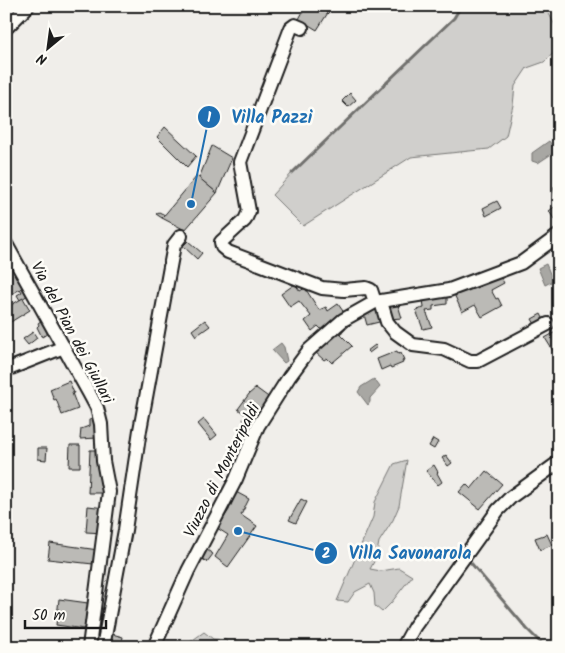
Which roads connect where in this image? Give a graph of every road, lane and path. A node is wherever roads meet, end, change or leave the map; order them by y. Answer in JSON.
{"nodes":[{"id":1,"x":28,"y":6,"type":"edge"},
{"id":2,"x":6,"y":28,"type":"edge"},
{"id":3,"x":302,"y":28,"type":"dead end"},
{"id":4,"x":559,"y":235,"type":"edge"},
{"id":5,"x":181,"y":236,"type":"dead end"},
{"id":6,"x":6,"y":244,"type":"edge"},
{"id":7,"x":378,"y":302,"type":"junction"},
{"id":8,"x":548,"y":324,"type":"dead end"},
{"id":9,"x":64,"y":347,"type":"junction"},
{"id":10,"x":6,"y":370,"type":"edge"},
{"id":11,"x":559,"y":462,"type":"edge"},
{"id":12,"x":89,"y":647,"type":"edge"},
{"id":13,"x":103,"y":647,"type":"edge"},
{"id":14,"x":154,"y":647,"type":"edge"},
{"id":15,"x":403,"y":647,"type":"edge"}],
"edges":[{"from":1,"to":2,"type":"street"},
{"from":3,"to":7,"type":"street"},
{"from":4,"to":7,"type":"street","name":"Viuzzo di Monteripaldi"},
{"from":5,"to":13,"type":"street"},
{"from":6,"to":9,"type":"street","name":"Via del Pian dei Giullari"},
{"from":7,"to":8,"type":"street"},
{"from":7,"to":14,"type":"street","name":"Viuzzo di Monteripaldi"},
{"from":9,"to":10,"type":"street"},
{"from":9,"to":12,"type":"street","name":"Via del Pian dei Giullari"},
{"from":11,"to":15,"type":"street"}]}
